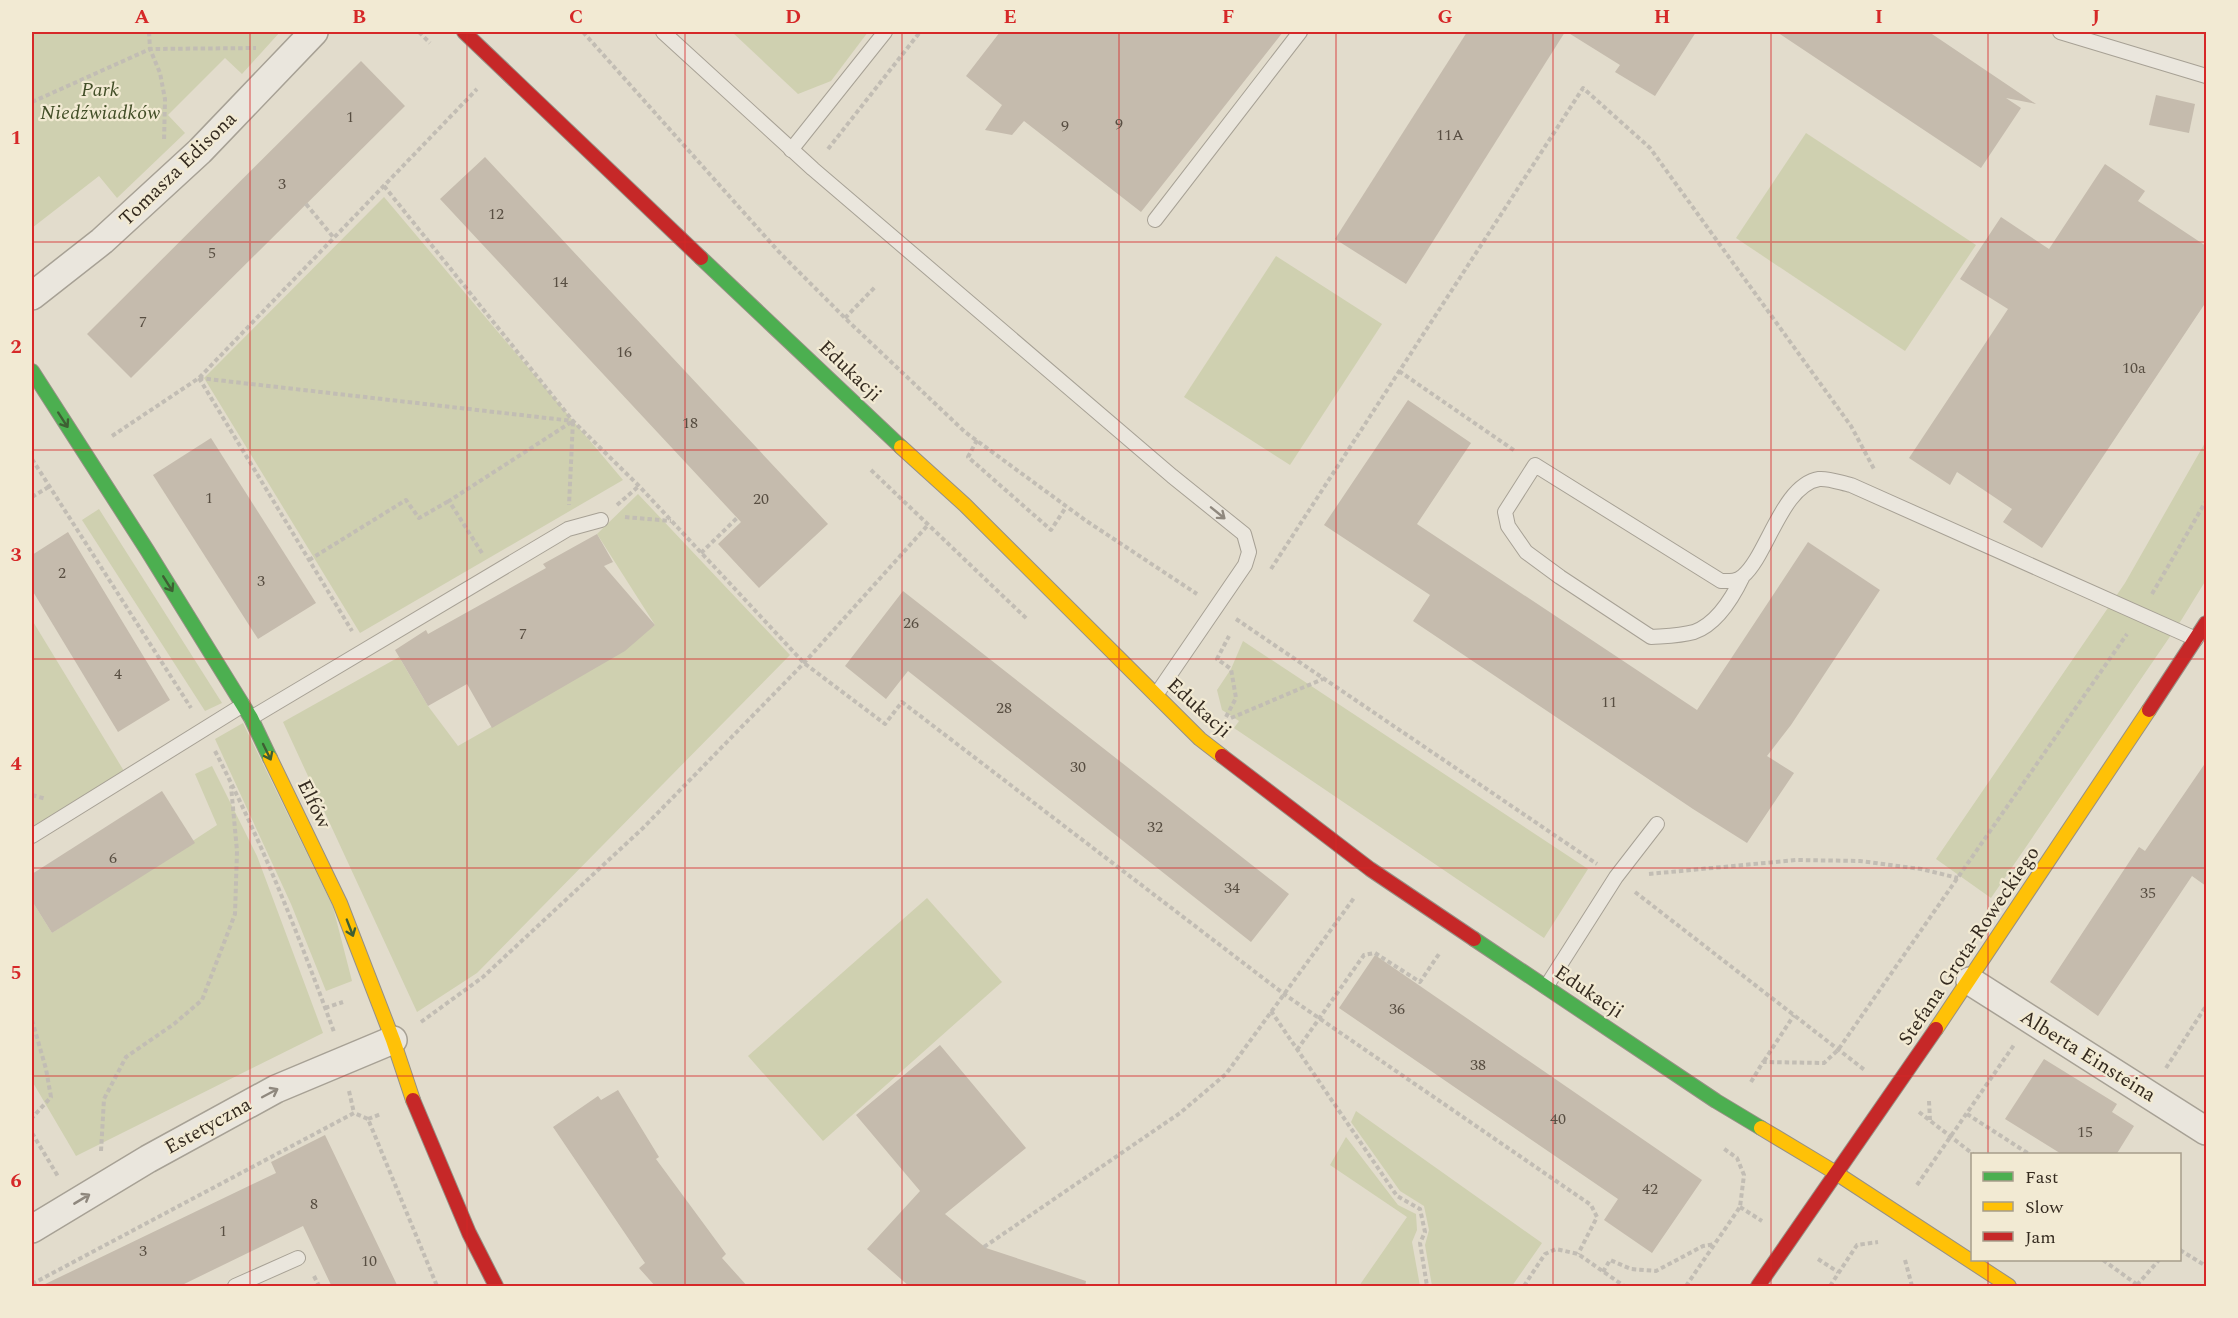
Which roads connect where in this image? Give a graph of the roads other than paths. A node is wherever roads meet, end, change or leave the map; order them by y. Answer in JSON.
{"nodes":[{"id":1,"x":464,"y":32,"type":"edge"},
{"id":2,"x":663,"y":32,"type":"edge"},
{"id":3,"x":885,"y":32,"type":"edge"},
{"id":4,"x":1300,"y":32,"type":"edge"},
{"id":5,"x":2060,"y":32,"type":"edge"},
{"id":6,"x":307,"y":40,"type":"edge"},
{"id":7,"x":2206,"y":76,"type":"edge"},
{"id":8,"x":791,"y":150,"type":"junction"},
{"id":9,"x":1155,"y":220,"type":"dead end"},
{"id":10,"x":32,"y":296,"type":"edge"},
{"id":11,"x":32,"y":371,"type":"edge"},
{"id":12,"x":601,"y":520,"type":"road end"},
{"id":13,"x":1743,"y":576,"type":"junction"},
{"id":14,"x":2206,"y":623,"type":"edge"},
{"id":15,"x":2198,"y":640,"type":"junction"},
{"id":16,"x":1156,"y":696,"type":"junction"},
{"id":17,"x":243,"y":705,"type":"junction"},
{"id":18,"x":251,"y":717,"type":"junction"},
{"id":19,"x":1657,"y":824,"type":"dead end"},
{"id":20,"x":32,"y":836,"type":"edge"},
{"id":21,"x":1970,"y":981,"type":"junction"},
{"id":22,"x":1546,"y":987,"type":"junction"},
{"id":23,"x":404,"y":1033,"type":"junction"},
{"id":24,"x":2206,"y":1131,"type":"edge"},
{"id":25,"x":1836,"y":1173,"type":"junction"},
{"id":26,"x":32,"y":1229,"type":"edge"},
{"id":27,"x":298,"y":1258,"type":"dead end"},
{"id":28,"x":235,"y":1287,"type":"edge"},
{"id":29,"x":496,"y":1287,"type":"edge"},
{"id":30,"x":1758,"y":1287,"type":"edge"},
{"id":31,"x":2009,"y":1287,"type":"edge"}],
"edges":[{"from":1,"to":16,"type":"street","name":"Edukacji"},
{"from":2,"to":8,"type":"lane"},
{"from":3,"to":8,"type":"lane"},
{"from":4,"to":9,"type":"lane"},
{"from":5,"to":7,"type":"lane"},
{"from":6,"to":10,"type":"street","name":"Tomasza Edisona"},
{"from":8,"to":16,"type":"lane","one_way":true},
{"from":11,"to":17,"type":"street","name":"Elfów","one_way":true},
{"from":12,"to":18,"type":"lane"},
{"from":13,"to":13,"type":"lane"},
{"from":13,"to":15,"type":"lane"},
{"from":14,"to":15,"type":"street","name":"Stefana Grota-Roweckiego"},
{"from":15,"to":21,"type":"street","name":"Stefana Grota-Roweckiego"},
{"from":16,"to":22,"type":"street","name":"Edukacji"},
{"from":17,"to":18,"type":"street","name":"Elfów"},
{"from":17,"to":20,"type":"lane"},
{"from":18,"to":23,"type":"street","name":"Elfów","one_way":true},
{"from":19,"to":22,"type":"lane"},
{"from":21,"to":24,"type":"street","name":"Alberta Einsteina"},
{"from":21,"to":25,"type":"street","name":"Stefana Grota-Roweckiego"},
{"from":22,"to":25,"type":"street","name":"Edukacji"},
{"from":26,"to":23,"type":"street","name":"Estetyczna","one_way":true},
{"from":23,"to":29,"type":"street","name":"Elfów"},
{"from":25,"to":30,"type":"street","name":"Stefana Grota-Roweckiego"},
{"from":25,"to":31,"type":"street","name":"Edukacji"},
{"from":27,"to":28,"type":"lane"}]}
